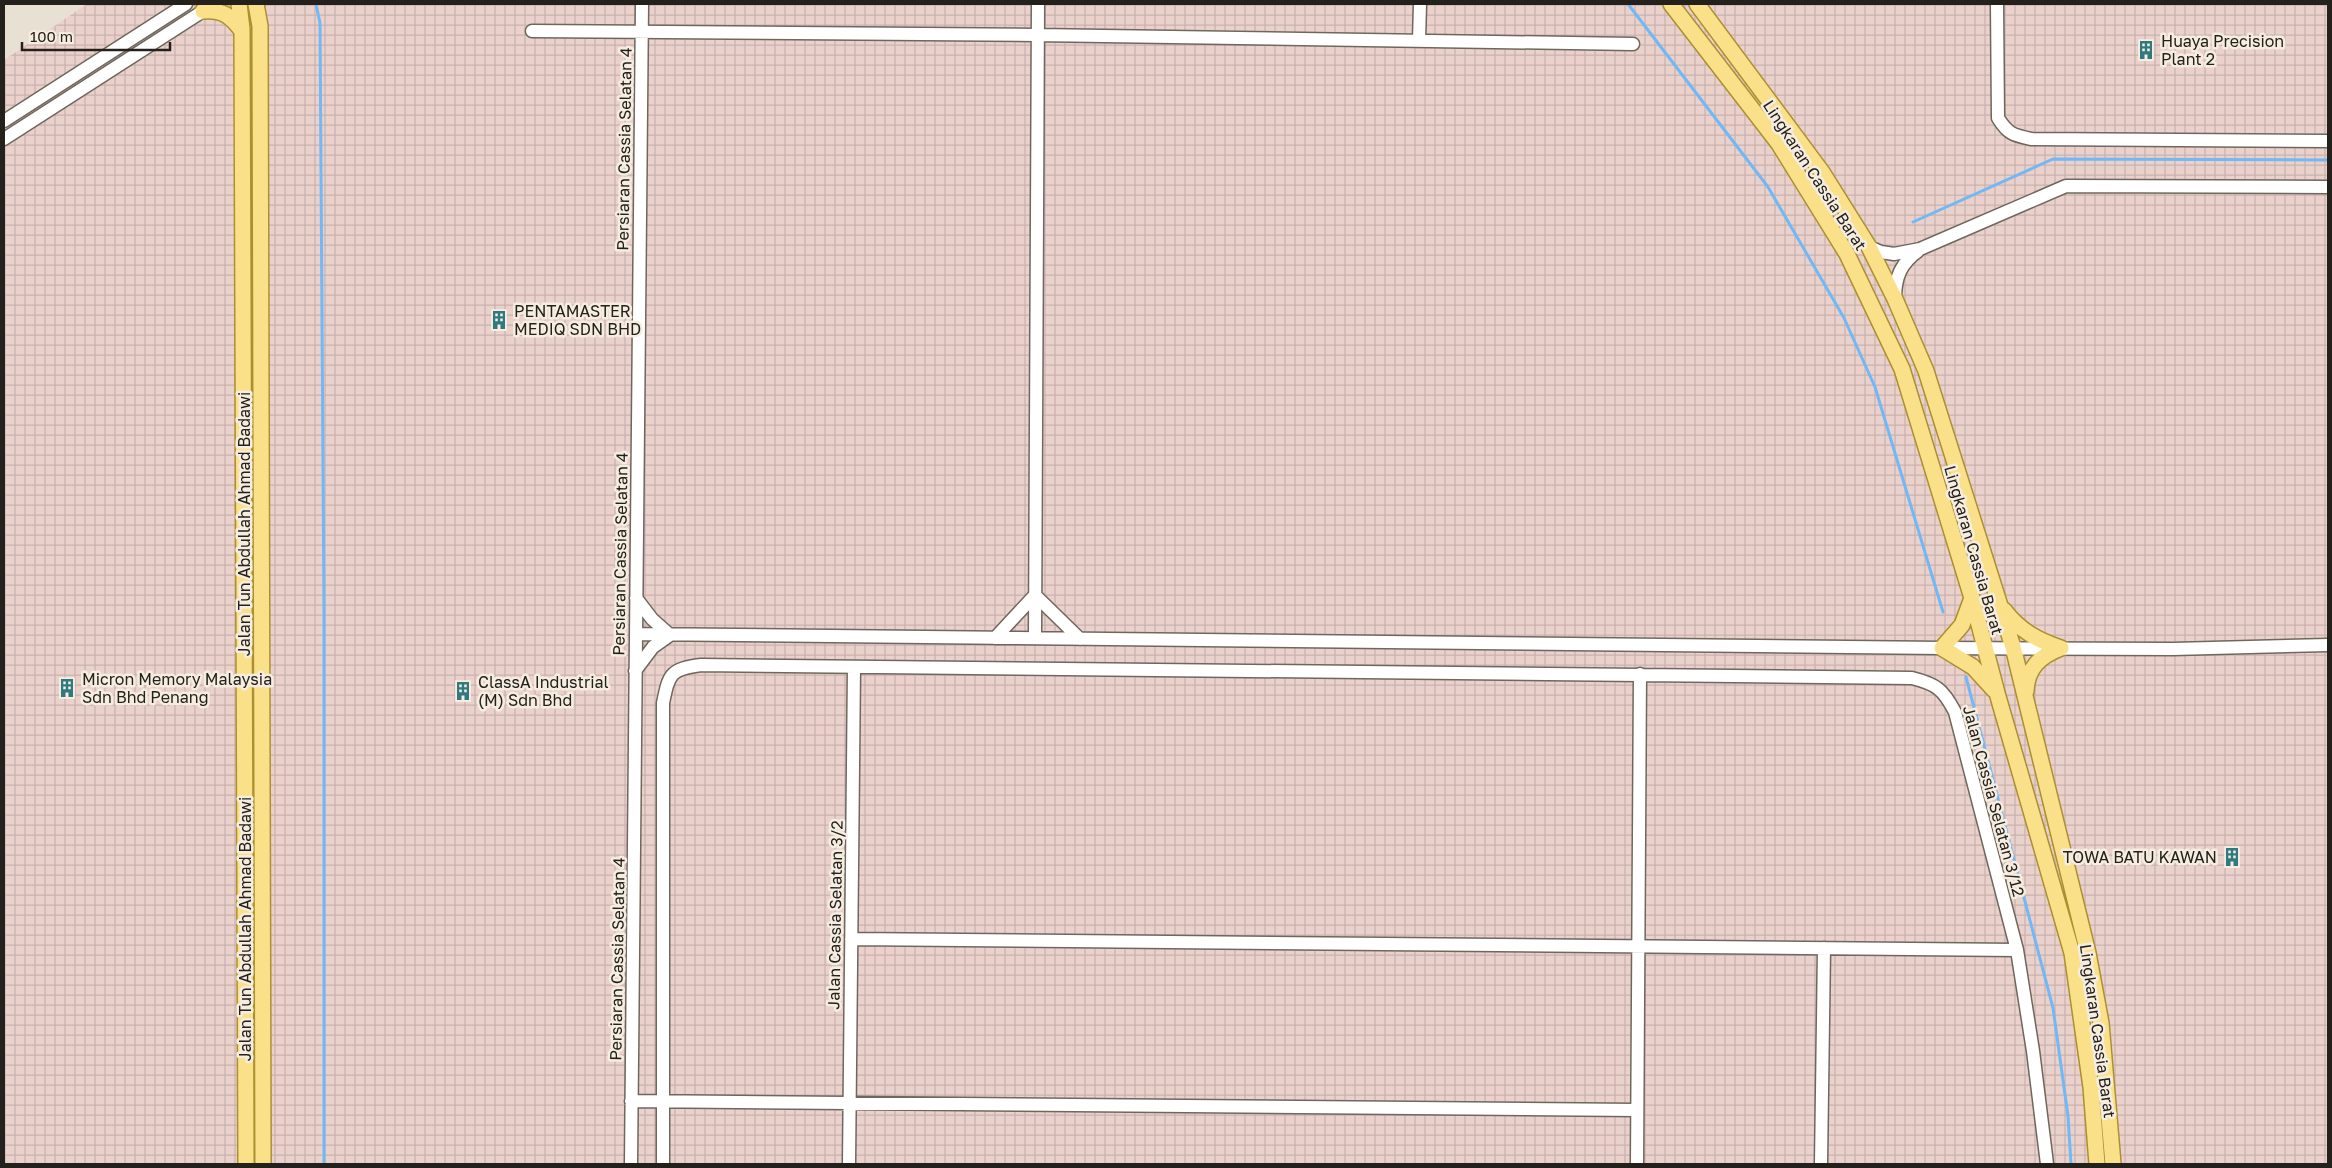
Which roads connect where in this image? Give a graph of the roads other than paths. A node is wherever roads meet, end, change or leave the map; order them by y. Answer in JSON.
{"nodes":[{"id":1,"x":186,"y":4,"type":"edge"},
{"id":2,"x":239,"y":4,"type":"edge"},
{"id":3,"x":256,"y":4,"type":"edge"},
{"id":4,"x":262,"y":4,"type":"edge"},
{"id":5,"x":642,"y":4,"type":"edge"},
{"id":6,"x":1038,"y":4,"type":"edge"},
{"id":7,"x":1420,"y":4,"type":"edge"},
{"id":8,"x":1672,"y":4,"type":"edge"},
{"id":9,"x":1697,"y":4,"type":"edge"},
{"id":10,"x":1997,"y":4,"type":"edge"},
{"id":11,"x":209,"y":8,"type":"edge"},
{"id":12,"x":259,"y":21,"type":"junction"},
{"id":13,"x":242,"y":31,"type":"junction"},
{"id":14,"x":532,"y":31,"type":"dead end"},
{"id":15,"x":641,"y":32,"type":"junction"},
{"id":16,"x":1037,"y":35,"type":"junction"},
{"id":17,"x":1419,"y":40,"type":"junction"},
{"id":18,"x":1633,"y":44,"type":"dead end"},
{"id":19,"x":4,"y":121,"type":"edge"},
{"id":20,"x":4,"y":139,"type":"edge"},
{"id":21,"x":2328,"y":141,"type":"edge"},
{"id":22,"x":2328,"y":187,"type":"edge"},
{"id":23,"x":1869,"y":247,"type":"junction"},
{"id":24,"x":1920,"y":249,"type":"junction"},
{"id":25,"x":1895,"y":299,"type":"junction"},
{"id":26,"x":243,"y":384,"type":"junction"},
{"id":27,"x":261,"y":388,"type":"junction"},
{"id":28,"x":1035,"y":595,"type":"junction"},
{"id":29,"x":636,"y":598,"type":"junction"},
{"id":30,"x":1972,"y":598,"type":"junction"},
{"id":31,"x":2000,"y":605,"type":"junction"},
{"id":32,"x":636,"y":634,"type":"junction"},
{"id":33,"x":670,"y":635,"type":"junction"},
{"id":34,"x":995,"y":638,"type":"junction"},
{"id":35,"x":1035,"y":638,"type":"junction"},
{"id":36,"x":1080,"y":639,"type":"junction"},
{"id":37,"x":2328,"y":645,"type":"edge"},
{"id":38,"x":1984,"y":647,"type":"junction"},
{"id":39,"x":2013,"y":647,"type":"junction"},
{"id":40,"x":1942,"y":648,"type":"junction"},
{"id":41,"x":2062,"y":648,"type":"junction"},
{"id":42,"x":854,"y":667,"type":"junction"},
{"id":43,"x":635,"y":671,"type":"junction"},
{"id":44,"x":1640,"y":674,"type":"junction"},
{"id":45,"x":1997,"y":693,"type":"junction"},
{"id":46,"x":2026,"y":697,"type":"junction"},
{"id":47,"x":851,"y":939,"type":"junction"},
{"id":48,"x":1638,"y":947,"type":"junction"},
{"id":49,"x":1824,"y":948,"type":"junction"},
{"id":50,"x":2017,"y":950,"type":"junction"},
{"id":51,"x":632,"y":1101,"type":"junction"},
{"id":52,"x":663,"y":1101,"type":"junction"},
{"id":53,"x":850,"y":1103,"type":"junction"},
{"id":54,"x":1637,"y":1110,"type":"junction"},
{"id":55,"x":246,"y":1164,"type":"edge"},
{"id":56,"x":263,"y":1164,"type":"edge"},
{"id":57,"x":631,"y":1164,"type":"edge"},
{"id":58,"x":663,"y":1164,"type":"edge"},
{"id":59,"x":849,"y":1164,"type":"edge"},
{"id":60,"x":1637,"y":1164,"type":"edge"},
{"id":61,"x":1821,"y":1164,"type":"edge"},
{"id":62,"x":2047,"y":1164,"type":"edge"},
{"id":63,"x":2097,"y":1164,"type":"edge"},
{"id":64,"x":2114,"y":1164,"type":"edge"}],
"edges":[{"from":1,"to":19,"type":"street"},
{"from":2,"to":13,"type":"main road","name":"Jalan Tun Abdullah Ahmad Badawi"},
{"from":3,"to":12,"type":"main road","name":"Jalan Tun Abdullah Ahmad Badawi"},
{"from":4,"to":12,"type":"main road"},
{"from":5,"to":15,"type":"street","name":"Persiaran Cassia Selatan 4"},
{"from":6,"to":16,"type":"street"},
{"from":7,"to":17,"type":"street"},
{"from":8,"to":30,"type":"main road","name":"Lingkaran Cassia Barat"},
{"from":9,"to":23,"type":"main road","name":"Lingkaran Cassia Barat"},
{"from":10,"to":21,"type":"street"},
{"from":11,"to":13,"type":"main road"},
{"from":11,"to":20,"type":"street"},
{"from":12,"to":27,"type":"main road","name":"Jalan Tun Abdullah Ahmad Badawi"},
{"from":13,"to":26,"type":"main road","name":"Jalan Tun Abdullah Ahmad Badawi"},
{"from":14,"to":15,"type":"street"},
{"from":15,"to":16,"type":"street"},
{"from":15,"to":29,"type":"street","name":"Persiaran Cassia Selatan 4"},
{"from":16,"to":17,"type":"street"},
{"from":16,"to":28,"type":"street"},
{"from":17,"to":18,"type":"street"},
{"from":22,"to":24,"type":"street"},
{"from":23,"to":24,"type":"street"},
{"from":23,"to":25,"type":"main road","name":"Lingkaran Cassia Barat"},
{"from":24,"to":25,"type":"street"},
{"from":25,"to":31,"type":"main road","name":"Lingkaran Cassia Barat"},
{"from":26,"to":27,"type":"main road"},
{"from":26,"to":55,"type":"main road","name":"Jalan Tun Abdullah Ahmad Badawi"},
{"from":27,"to":56,"type":"main road","name":"Jalan Tun Abdullah Ahmad Badawi"},
{"from":28,"to":34,"type":"street"},
{"from":28,"to":35,"type":"street"},
{"from":28,"to":36,"type":"street"},
{"from":29,"to":32,"type":"street","name":"Persiaran Cassia Selatan 4"},
{"from":29,"to":33,"type":"street"},
{"from":30,"to":38,"type":"main road","name":"Lingkaran Cassia Barat"},
{"from":30,"to":40,"type":"main road"},
{"from":31,"to":39,"type":"main road","name":"Lingkaran Cassia Barat"},
{"from":31,"to":41,"type":"main road"},
{"from":32,"to":33,"type":"street"},
{"from":32,"to":43,"type":"street","name":"Persiaran Cassia Selatan 4"},
{"from":33,"to":34,"type":"street"},
{"from":33,"to":43,"type":"street"},
{"from":34,"to":35,"type":"street"},
{"from":35,"to":36,"type":"street"},
{"from":36,"to":40,"type":"street"},
{"from":37,"to":41,"type":"street"},
{"from":38,"to":39,"type":"street"},
{"from":38,"to":40,"type":"street"},
{"from":38,"to":45,"type":"main road","name":"Lingkaran Cassia Barat"},
{"from":39,"to":41,"type":"street"},
{"from":39,"to":46,"type":"main road","name":"Lingkaran Cassia Barat"},
{"from":40,"to":45,"type":"main road"},
{"from":41,"to":46,"type":"main road"},
{"from":42,"to":44,"type":"street","name":"Jalan Cassia Selatan 3/12"},
{"from":42,"to":47,"type":"street","name":"Jalan Cassia Selatan 3/2"},
{"from":42,"to":52,"type":"street","name":"Jalan Cassia Selatan 3/12"},
{"from":43,"to":51,"type":"street","name":"Persiaran Cassia Selatan 4"},
{"from":44,"to":48,"type":"street"},
{"from":44,"to":50,"type":"street","name":"Jalan Cassia Selatan 3/12"},
{"from":45,"to":63,"type":"main road","name":"Lingkaran Cassia Barat"},
{"from":46,"to":64,"type":"main road","name":"Lingkaran Cassia Barat"},
{"from":47,"to":48,"type":"street"},
{"from":47,"to":53,"type":"street","name":"Jalan Cassia Selatan 3/2"},
{"from":48,"to":49,"type":"street"},
{"from":48,"to":54,"type":"street"},
{"from":49,"to":50,"type":"street"},
{"from":49,"to":61,"type":"street"},
{"from":50,"to":62,"type":"street","name":"Jalan Cassia Selatan 3/12"},
{"from":51,"to":52,"type":"street"},
{"from":51,"to":57,"type":"street","name":"Persiaran Cassia Selatan 4"},
{"from":52,"to":53,"type":"street"},
{"from":52,"to":58,"type":"street","name":"Jalan Cassia Selatan 3/12"},
{"from":53,"to":54,"type":"street"},
{"from":53,"to":59,"type":"street","name":"Jalan Cassia Selatan 3/2"},
{"from":54,"to":60,"type":"street"}]}
